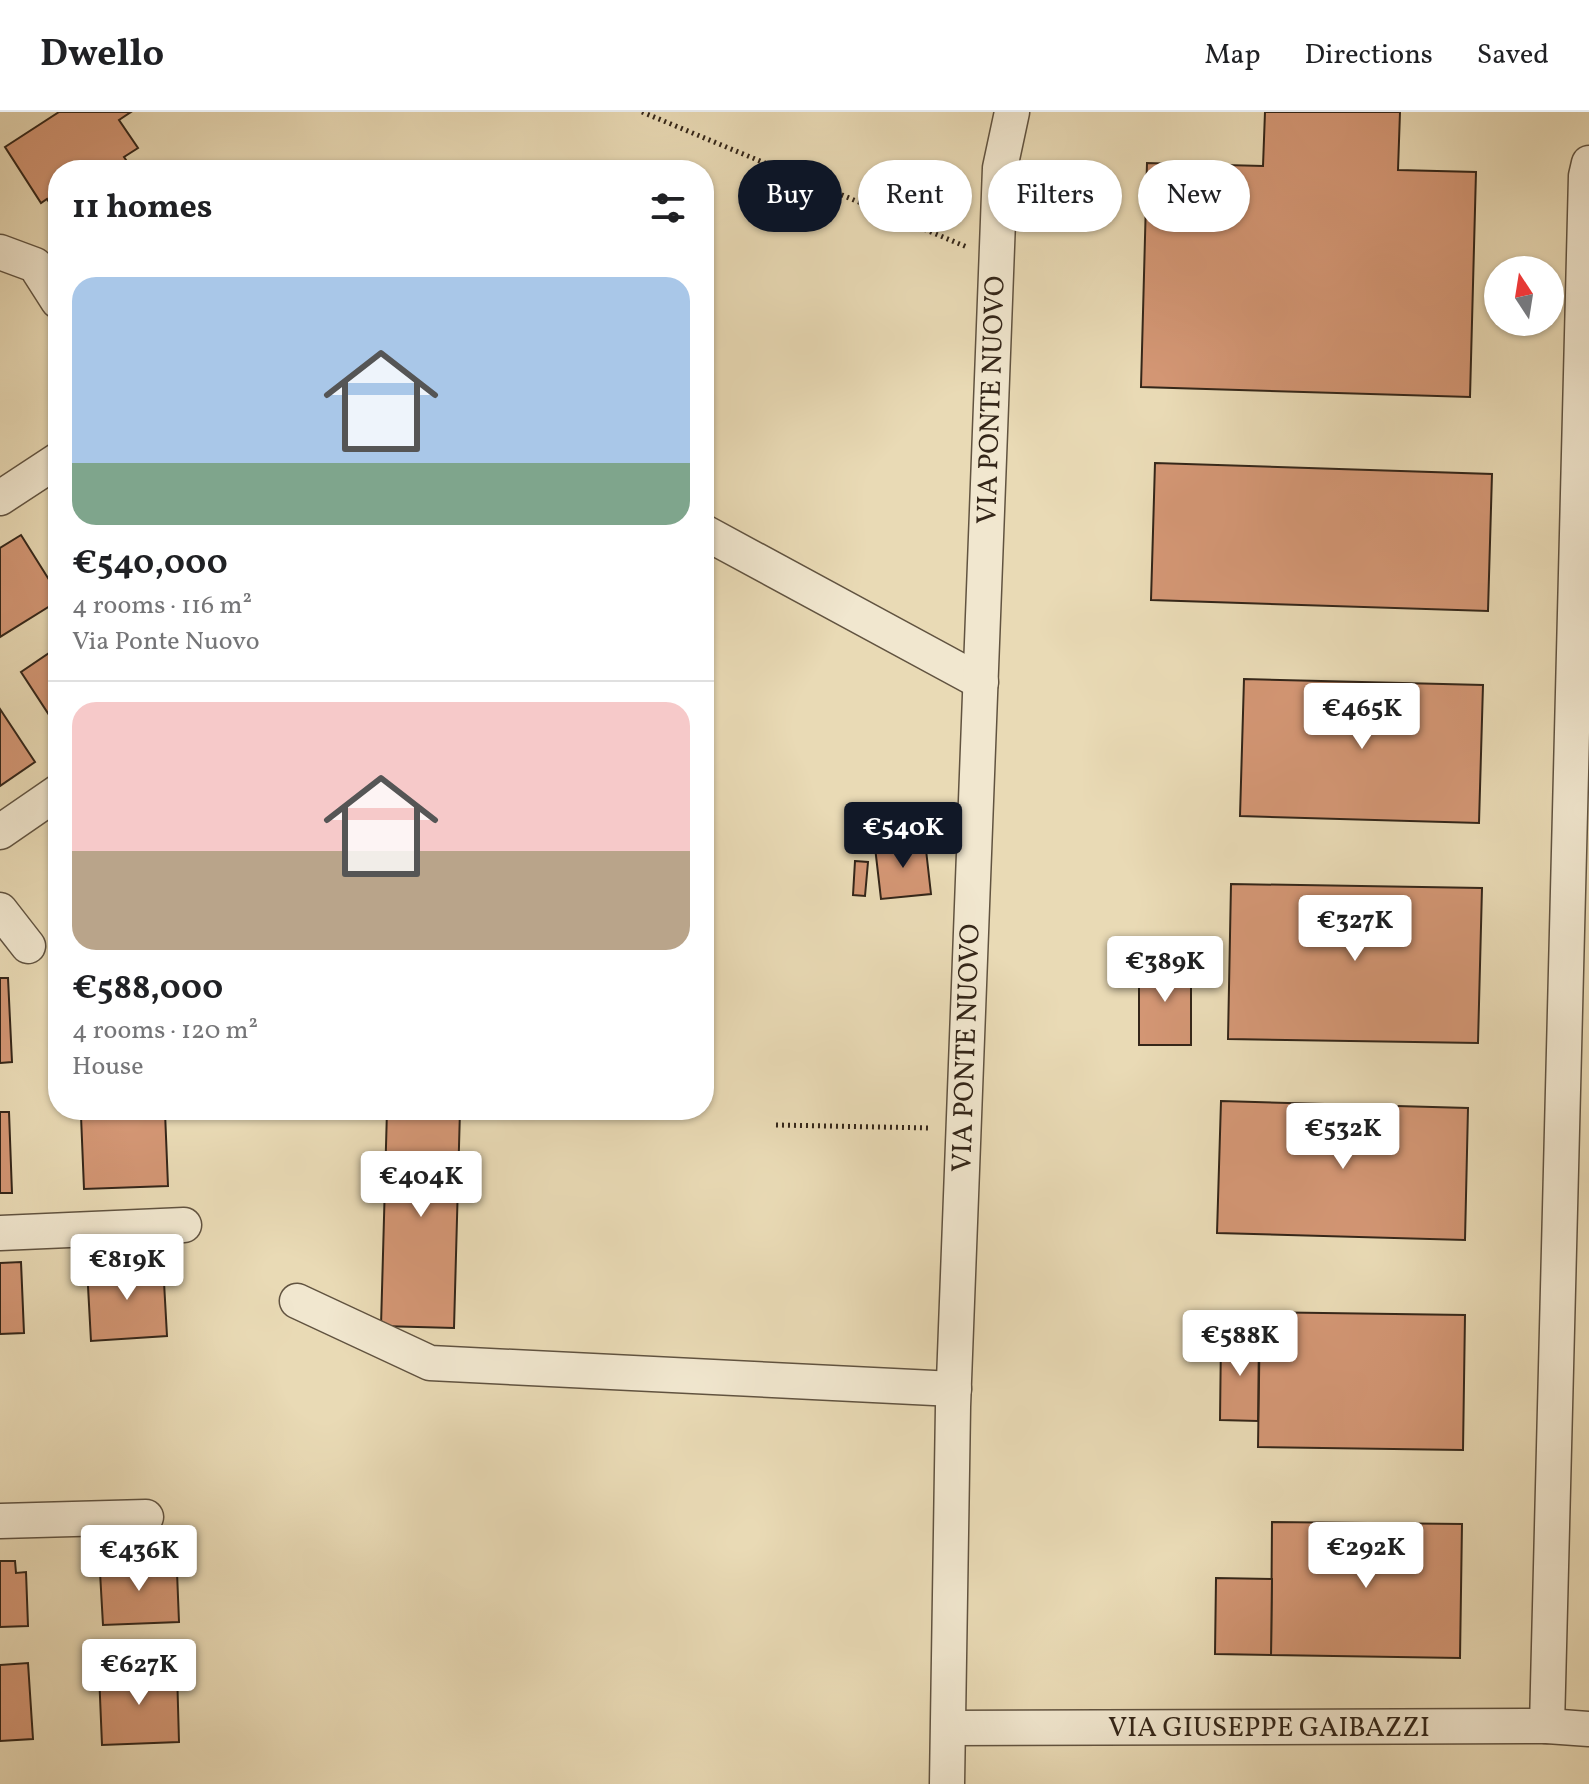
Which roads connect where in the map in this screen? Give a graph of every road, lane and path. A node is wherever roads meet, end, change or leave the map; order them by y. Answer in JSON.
{"nodes":[{"id":1,"x":642,"y":112,"type":"edge"},
{"id":2,"x":992,"y":112,"type":"edge"},
{"id":3,"x":1012,"y":112,"type":"edge"},
{"id":4,"x":999,"y":160,"type":"edge"},
{"id":5,"x":1002,"y":160,"type":"edge"},
{"id":6,"x":1589,"y":163,"type":"edge"},
{"id":7,"x":998,"y":232,"type":"edge"},
{"id":8,"x":0,"y":252,"type":"edge"},
{"id":9,"x":997,"y":260,"type":"junction"},
{"id":10,"x":48,"y":285,"type":"edge"},
{"id":11,"x":48,"y":467,"type":"edge"},
{"id":12,"x":0,"y":498,"type":"edge"},
{"id":13,"x":714,"y":537,"type":"edge"},
{"id":14,"x":981,"y":682,"type":"junction"},
{"id":15,"x":48,"y":799,"type":"edge"},
{"id":16,"x":0,"y":832,"type":"edge"},
{"id":17,"x":0,"y":910,"type":"edge"},
{"id":18,"x":28,"y":946,"type":"dead end"},
{"id":19,"x":776,"y":1125,"type":"dead end"},
{"id":20,"x":964,"y":1128,"type":"junction"},
{"id":21,"x":184,"y":1225,"type":"dead end"},
{"id":22,"x":0,"y":1233,"type":"edge"},
{"id":23,"x":297,"y":1301,"type":"dead end"},
{"id":24,"x":954,"y":1389,"type":"junction"},
{"id":25,"x":146,"y":1517,"type":"dead end"},
{"id":26,"x":0,"y":1521,"type":"edge"},
{"id":27,"x":1547,"y":1726,"type":"junction"},
{"id":28,"x":949,"y":1728,"type":"junction"},
{"id":29,"x":1589,"y":1729,"type":"edge"},
{"id":30,"x":947,"y":1784,"type":"edge"}],
"edges":[{"from":1,"to":9,"type":"path"},
{"from":2,"to":4,"type":"street","name":"VIA PONTE NUOVO"},
{"from":3,"to":5,"type":"street","name":"VIA PONTE NUOVO"},
{"from":6,"to":27,"type":"street"},
{"from":7,"to":9,"type":"street","name":"VIA PONTE NUOVO"},
{"from":8,"to":10,"type":"street"},
{"from":9,"to":14,"type":"street","name":"VIA PONTE NUOVO"},
{"from":11,"to":12,"type":"street"},
{"from":13,"to":14,"type":"street"},
{"from":14,"to":20,"type":"street","name":"VIA PONTE NUOVO"},
{"from":15,"to":16,"type":"street"},
{"from":17,"to":18,"type":"street"},
{"from":19,"to":20,"type":"path"},
{"from":20,"to":24,"type":"street","name":"VIA PONTE NUOVO"},
{"from":21,"to":22,"type":"street"},
{"from":23,"to":24,"type":"street"},
{"from":24,"to":28,"type":"street","name":"VIA PONTE NUOVO"},
{"from":25,"to":26,"type":"street"},
{"from":27,"to":28,"type":"street","name":"VIA GIUSEPPE GAIBAZZI"},
{"from":27,"to":29,"type":"street","name":"VIA GIUSEPPE GAIBAZZI"},
{"from":28,"to":30,"type":"street","name":"VIA PONTE NUOVO"}]}
